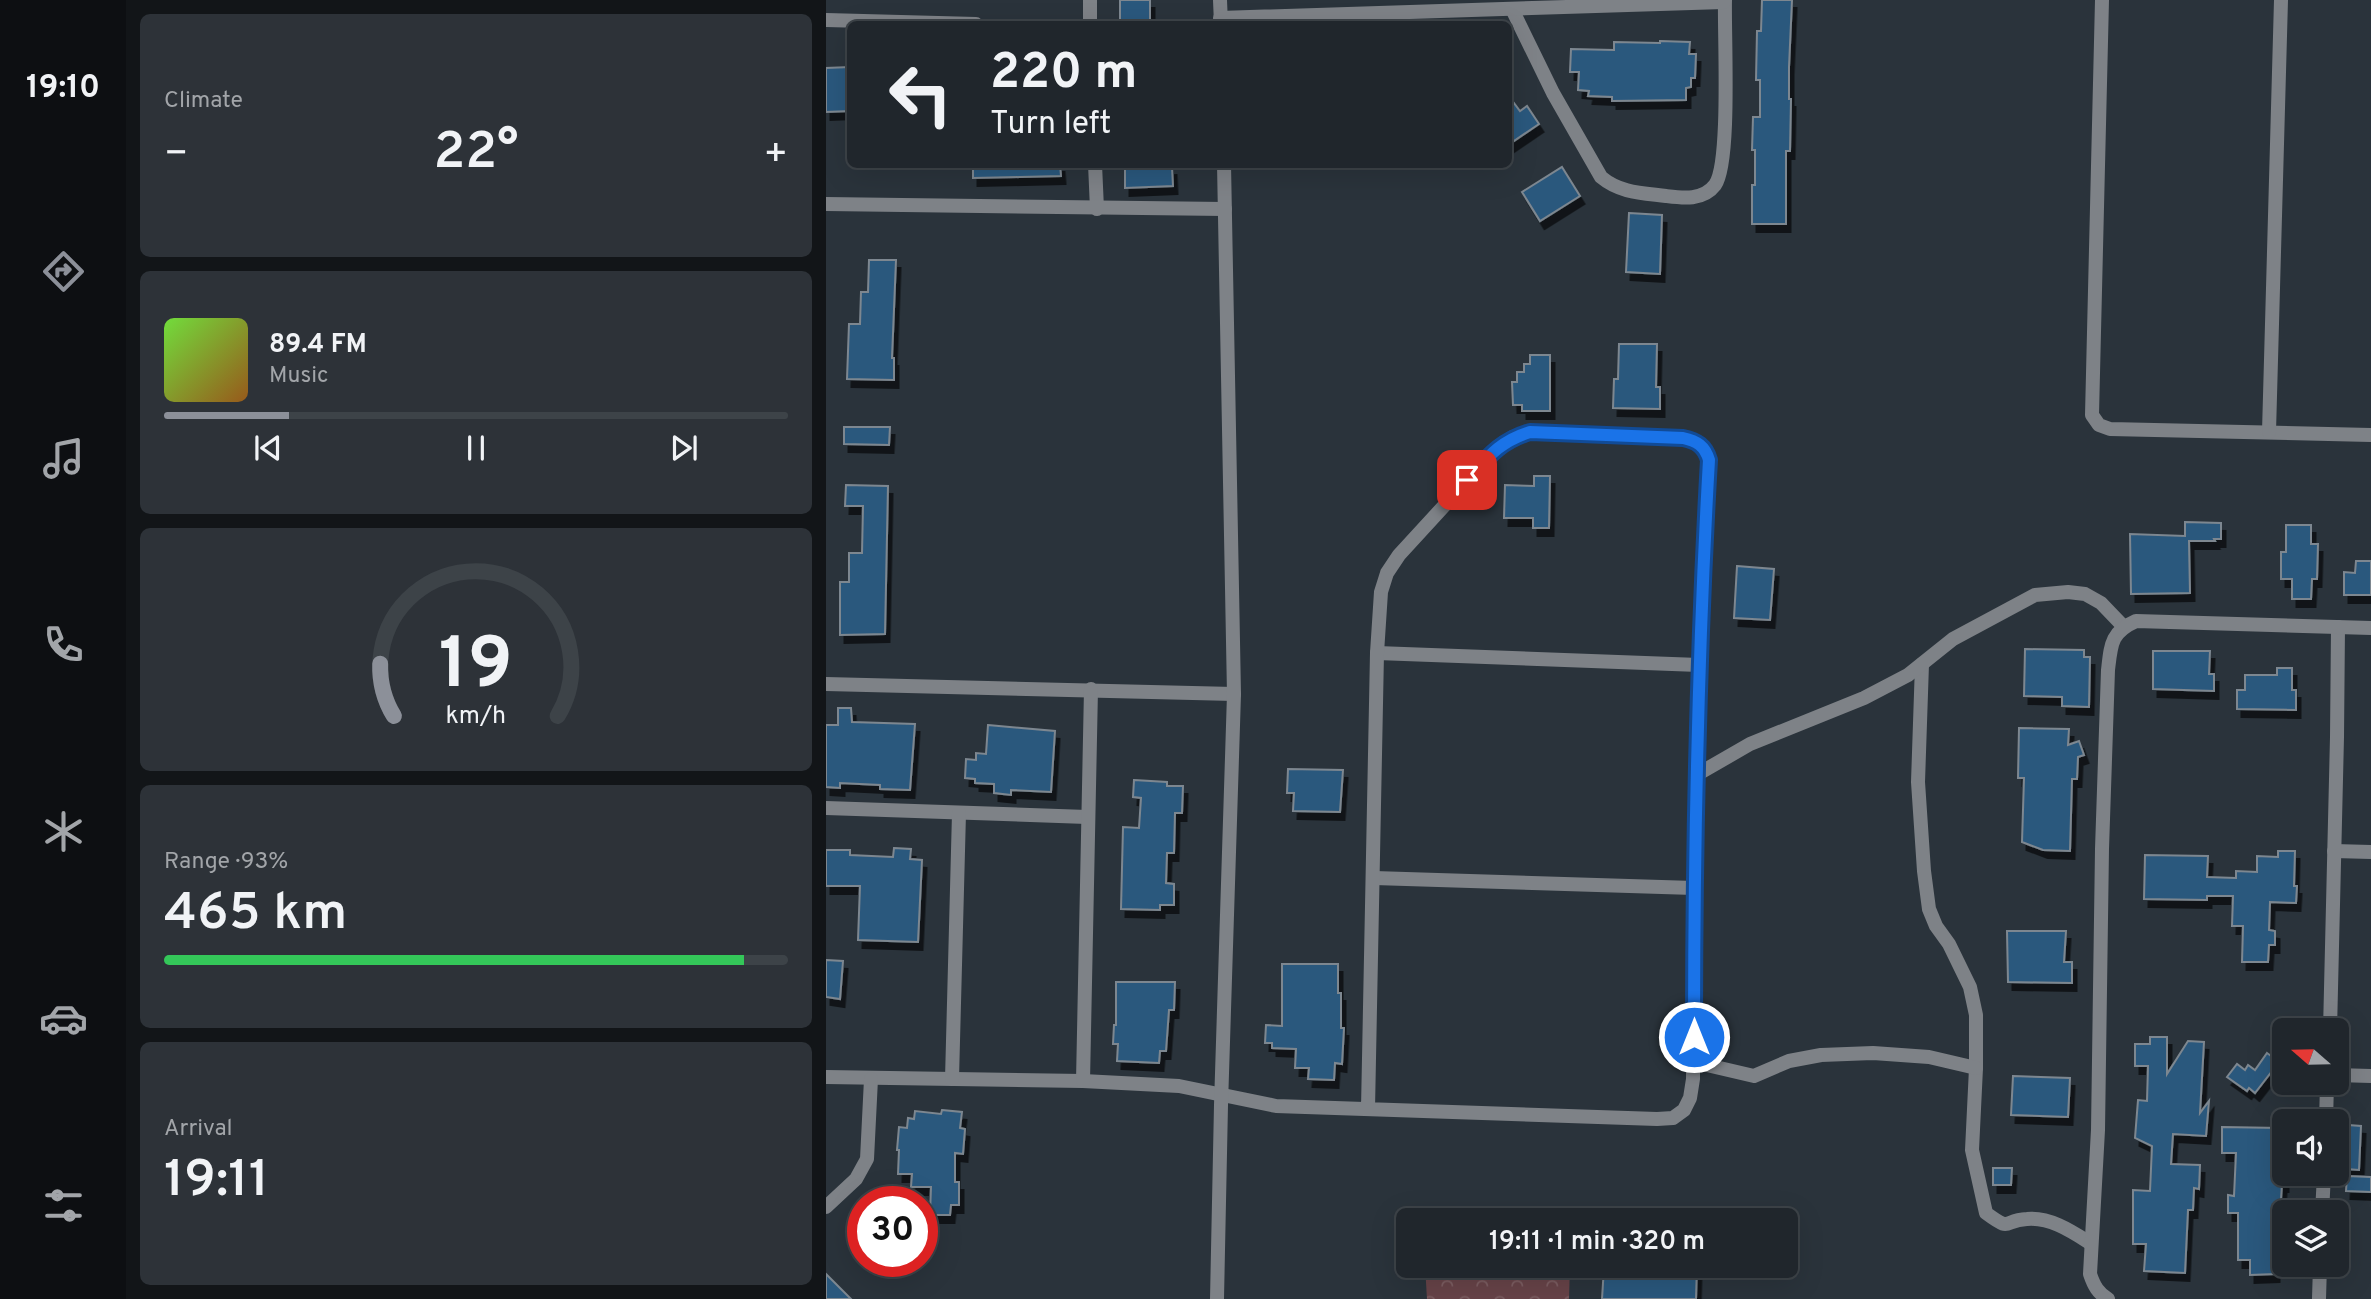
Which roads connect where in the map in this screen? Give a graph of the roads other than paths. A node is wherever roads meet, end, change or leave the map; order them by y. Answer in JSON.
{"nodes":[{"id":1,"x":1090,"y":0,"type":"edge"},
{"id":2,"x":1220,"y":0,"type":"edge"},
{"id":3,"x":2102,"y":0,"type":"edge"},
{"id":4,"x":2281,"y":0,"type":"edge"},
{"id":5,"x":1725,"y":1,"type":"edge"},
{"id":6,"x":1334,"y":6,"type":"edge"},
{"id":7,"x":1512,"y":9,"type":"junction"},
{"id":8,"x":826,"y":20,"type":"edge"},
{"id":9,"x":864,"y":21,"type":"edge"},
{"id":10,"x":1090,"y":21,"type":"edge"},
{"id":11,"x":1221,"y":21,"type":"edge"},
{"id":12,"x":1095,"y":168,"type":"edge"},
{"id":13,"x":1224,"y":168,"type":"edge"},
{"id":14,"x":826,"y":204,"type":"edge"},
{"id":15,"x":1097,"y":209,"type":"junction"},
{"id":16,"x":1225,"y":209,"type":"junction"},
{"id":17,"x":826,"y":218,"type":"edge"},
{"id":18,"x":2269,"y":432,"type":"junction"},
{"id":19,"x":2371,"y":435,"type":"edge"},
{"id":20,"x":2124,"y":627,"type":"junction"},
{"id":21,"x":2337,"y":627,"type":"junction"},
{"id":22,"x":2371,"y":628,"type":"edge"},
{"id":23,"x":1377,"y":653,"type":"junction"},
{"id":24,"x":1922,"y":664,"type":"junction"},
{"id":25,"x":1699,"y":665,"type":"junction"},
{"id":26,"x":826,"y":684,"type":"edge"},
{"id":27,"x":1091,"y":690,"type":"junction"},
{"id":28,"x":1234,"y":694,"type":"junction"},
{"id":29,"x":1698,"y":774,"type":"junction"},
{"id":30,"x":826,"y":808,"type":"edge"},
{"id":31,"x":959,"y":813,"type":"junction"},
{"id":32,"x":1087,"y":817,"type":"junction"},
{"id":33,"x":2334,"y":851,"type":"junction"},
{"id":34,"x":2371,"y":852,"type":"edge"},
{"id":35,"x":1374,"y":878,"type":"junction"},
{"id":36,"x":1694,"y":888,"type":"junction"},
{"id":37,"x":2330,"y":1018,"type":"edge"},
{"id":38,"x":1694,"y":1062,"type":"junction"},
{"id":39,"x":1976,"y":1068,"type":"junction"},
{"id":40,"x":2349,"y":1075,"type":"edge"},
{"id":41,"x":2371,"y":1076,"type":"edge"},
{"id":42,"x":826,"y":1077,"type":"edge"},
{"id":43,"x":871,"y":1079,"type":"junction"},
{"id":44,"x":952,"y":1079,"type":"junction"},
{"id":45,"x":1083,"y":1081,"type":"junction"},
{"id":46,"x":1222,"y":1094,"type":"junction"},
{"id":47,"x":1368,"y":1109,"type":"junction"},
{"id":48,"x":826,"y":1207,"type":"edge"},
{"id":49,"x":2090,"y":1243,"type":"junction"},
{"id":50,"x":2320,"y":1277,"type":"edge"},
{"id":51,"x":1217,"y":1299,"type":"edge"},
{"id":52,"x":2108,"y":1299,"type":"edge"},
{"id":53,"x":2319,"y":1299,"type":"edge"}],
"edges":[{"from":1,"to":10,"type":"street"},
{"from":2,"to":11,"type":"street"},
{"from":3,"to":18,"type":"street"},
{"from":4,"to":18,"type":"street"},
{"from":5,"to":7,"type":"street"},
{"from":5,"to":7,"type":"street"},
{"from":6,"to":7,"type":"street"},
{"from":6,"to":11,"type":"street"},
{"from":8,"to":9,"type":"street"},
{"from":12,"to":15,"type":"street"},
{"from":13,"to":16,"type":"street"},
{"from":14,"to":15,"type":"street"},
{"from":14,"to":17,"type":"street"},
{"from":15,"to":16,"type":"street"},
{"from":16,"to":28,"type":"street"},
{"from":18,"to":19,"type":"street"},
{"from":20,"to":21,"type":"street"},
{"from":20,"to":24,"type":"street"},
{"from":20,"to":49,"type":"street"},
{"from":21,"to":22,"type":"street"},
{"from":21,"to":33,"type":"street"},
{"from":23,"to":25,"type":"street"},
{"from":23,"to":25,"type":"street"},
{"from":23,"to":35,"type":"street"},
{"from":24,"to":29,"type":"street"},
{"from":24,"to":39,"type":"street"},
{"from":25,"to":29,"type":"street"},
{"from":26,"to":27,"type":"street"},
{"from":27,"to":28,"type":"street"},
{"from":27,"to":32,"type":"street"},
{"from":28,"to":46,"type":"street"},
{"from":29,"to":36,"type":"street"},
{"from":30,"to":31,"type":"street"},
{"from":31,"to":32,"type":"street"},
{"from":31,"to":44,"type":"street"},
{"from":32,"to":45,"type":"street"},
{"from":33,"to":34,"type":"street"},
{"from":33,"to":37,"type":"street"},
{"from":35,"to":36,"type":"street"},
{"from":35,"to":47,"type":"street"},
{"from":36,"to":38,"type":"street"},
{"from":38,"to":39,"type":"street"},
{"from":38,"to":47,"type":"street"},
{"from":39,"to":49,"type":"street"},
{"from":40,"to":41,"type":"street"},
{"from":42,"to":43,"type":"street"},
{"from":43,"to":44,"type":"street"},
{"from":43,"to":48,"type":"street"},
{"from":44,"to":45,"type":"street"},
{"from":45,"to":46,"type":"street"},
{"from":46,"to":47,"type":"street"},
{"from":46,"to":51,"type":"street"},
{"from":49,"to":52,"type":"street"},
{"from":50,"to":53,"type":"street"}]}
